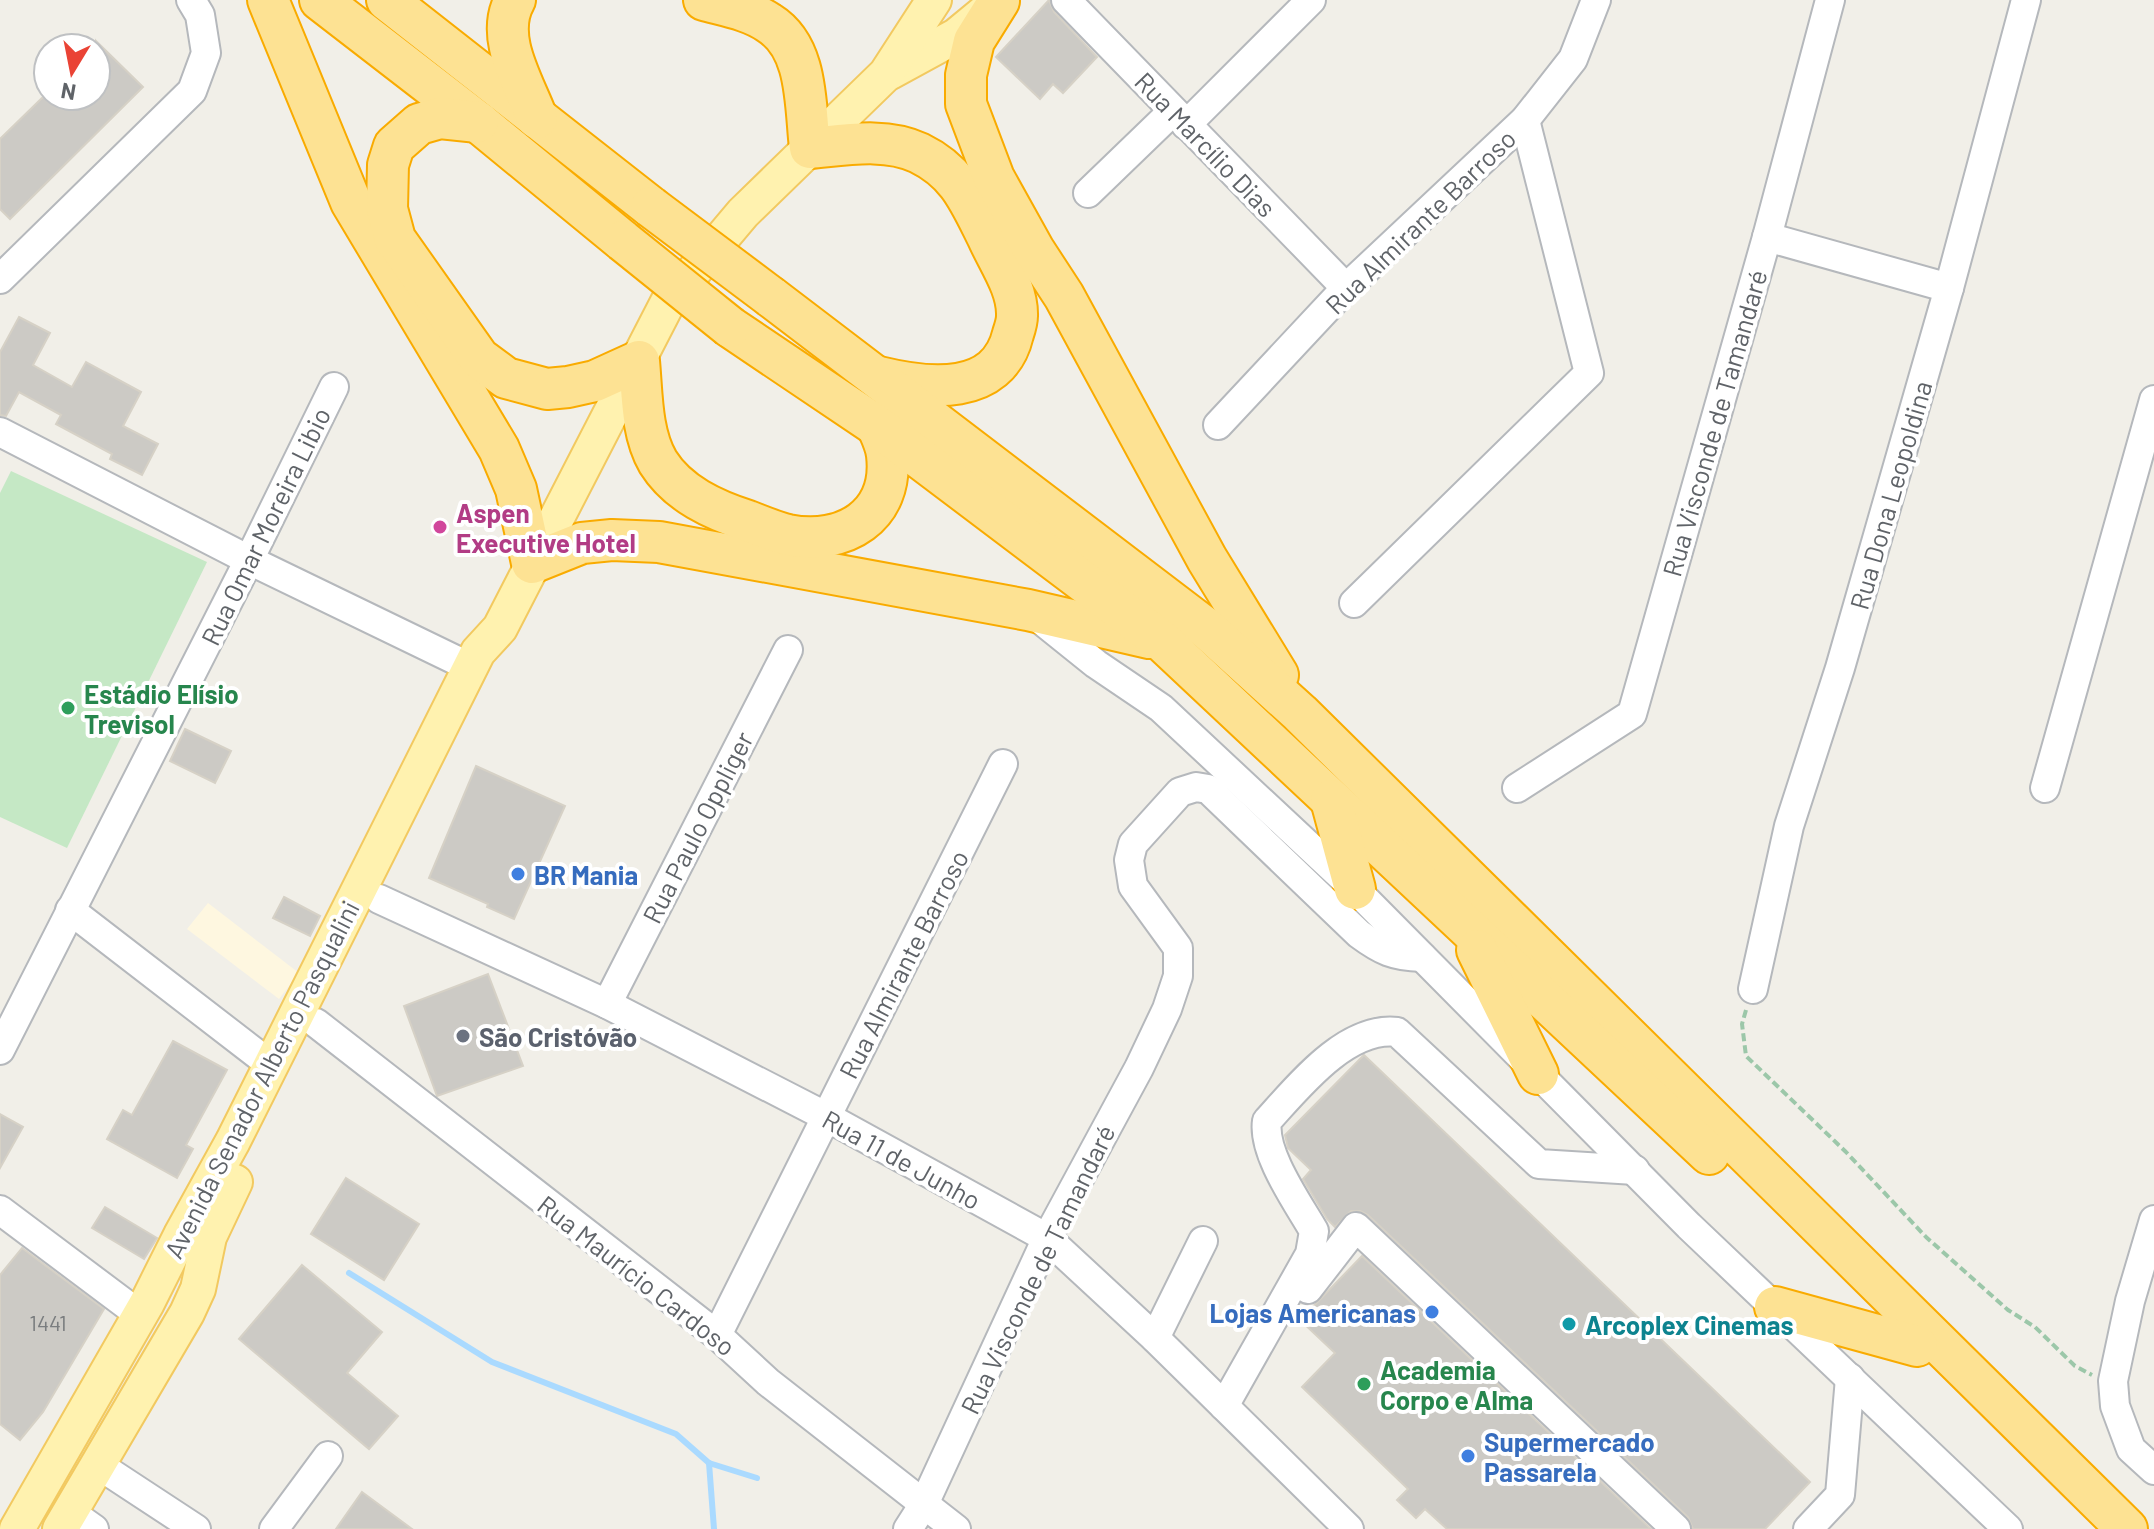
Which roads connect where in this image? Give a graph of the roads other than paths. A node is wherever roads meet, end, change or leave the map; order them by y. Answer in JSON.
{"nodes":[{"id":1,"x":191,"y":0,"type":"edge"},
{"id":2,"x":268,"y":0,"type":"edge"},
{"id":3,"x":320,"y":0,"type":"edge"},
{"id":4,"x":387,"y":0,"type":"edge"},
{"id":5,"x":515,"y":0,"type":"edge"},
{"id":6,"x":704,"y":0,"type":"edge"},
{"id":7,"x":934,"y":0,"type":"edge"},
{"id":8,"x":1000,"y":0,"type":"edge"},
{"id":9,"x":1066,"y":0,"type":"edge"},
{"id":10,"x":1311,"y":0,"type":"edge"},
{"id":11,"x":1596,"y":0,"type":"edge"},
{"id":12,"x":1830,"y":0,"type":"edge"},
{"id":13,"x":2026,"y":0,"type":"edge"},
{"id":14,"x":886,"y":74,"type":"junction"},
{"id":15,"x":1180,"y":118,"type":"junction"},
{"id":16,"x":1525,"y":120,"type":"junction"},
{"id":17,"x":478,"y":122,"type":"junction"},
{"id":18,"x":539,"y":122,"type":"junction"},
{"id":19,"x":810,"y":148,"type":"junction"},
{"id":20,"x":1088,"y":193,"type":"dead end"},
{"id":21,"x":1767,"y":237,"type":"junction"},
{"id":22,"x":0,"y":279,"type":"edge"},
{"id":23,"x":1346,"y":288,"type":"junction"},
{"id":24,"x":1949,"y":288,"type":"junction"},
{"id":25,"x":639,"y":361,"type":"junction"},
{"id":26,"x":869,"y":374,"type":"junction"},
{"id":27,"x":334,"y":387,"type":"dead end"},
{"id":28,"x":2154,"y":400,"type":"edge"},
{"id":29,"x":1218,"y":425,"type":"dead end"},
{"id":30,"x":877,"y":426,"type":"junction"},
{"id":31,"x":0,"y":432,"type":"edge"},
{"id":32,"x":249,"y":560,"type":"junction"},
{"id":33,"x":532,"y":563,"type":"junction"},
{"id":34,"x":1354,"y":603,"type":"dead end"},
{"id":35,"x":1028,"y":610,"type":"junction"},
{"id":36,"x":500,"y":628,"type":"junction"},
{"id":37,"x":1162,"y":641,"type":"junction"},
{"id":38,"x":788,"y":650,"type":"dead end"},
{"id":39,"x":470,"y":667,"type":"junction"},
{"id":40,"x":1300,"y":713,"type":"junction"},
{"id":41,"x":1003,"y":764,"type":"dead end"},
{"id":42,"x":1517,"y":788,"type":"dead end"},
{"id":43,"x":2045,"y":788,"type":"dead end"},
{"id":44,"x":1331,"y":800,"type":"junction"},
{"id":45,"x":1355,"y":889,"type":"junction"},
{"id":46,"x":379,"y":899,"type":"junction"},
{"id":47,"x":70,"y":910,"type":"junction"},
{"id":48,"x":1466,"y":929,"type":"junction"},
{"id":49,"x":1422,"y":957,"type":"junction"},
{"id":50,"x":1753,"y":989,"type":"road end"},
{"id":51,"x":607,"y":1004,"type":"junction"},
{"id":52,"x":316,"y":1023,"type":"junction"},
{"id":53,"x":0,"y":1050,"type":"edge"},
{"id":54,"x":271,"y":1065,"type":"junction"},
{"id":55,"x":1538,"y":1074,"type":"junction"},
{"id":56,"x":827,"y":1117,"type":"junction"},
{"id":57,"x":1635,"y":1170,"type":"junction"},
{"id":58,"x":0,"y":1210,"type":"edge"},
{"id":59,"x":2154,"y":1220,"type":"edge"},
{"id":60,"x":1047,"y":1238,"type":"junction"},
{"id":61,"x":1203,"y":1241,"type":"dead end"},
{"id":62,"x":1775,"y":1307,"type":"junction"},
{"id":63,"x":140,"y":1315,"type":"junction"},
{"id":64,"x":181,"y":1323,"type":"junction"},
{"id":65,"x":717,"y":1335,"type":"junction"},
{"id":66,"x":1155,"y":1338,"type":"junction"},
{"id":67,"x":1917,"y":1346,"type":"junction"},
{"id":68,"x":120,"y":1348,"type":"junction"},
{"id":69,"x":1850,"y":1378,"type":"junction"},
{"id":70,"x":1230,"y":1412,"type":"junction"},
{"id":71,"x":328,"y":1456,"type":"dead end"},
{"id":72,"x":97,"y":1464,"type":"junction"},
{"id":73,"x":2154,"y":1470,"type":"edge"},
{"id":74,"x":924,"y":1504,"type":"junction"},
{"id":75,"x":75,"y":1523,"type":"edge"},
{"id":76,"x":17,"y":1529,"type":"edge"},
{"id":77,"x":32,"y":1529,"type":"edge"},
{"id":78,"x":196,"y":1529,"type":"edge"},
{"id":79,"x":274,"y":1529,"type":"edge"},
{"id":80,"x":908,"y":1529,"type":"edge"},
{"id":81,"x":956,"y":1529,"type":"edge"},
{"id":82,"x":1349,"y":1529,"type":"edge"},
{"id":83,"x":1676,"y":1529,"type":"edge"},
{"id":84,"x":1808,"y":1529,"type":"edge"},
{"id":85,"x":2008,"y":1529,"type":"edge"},
{"id":86,"x":2095,"y":1529,"type":"edge"},
{"id":87,"x":2127,"y":1529,"type":"edge"}],
"edges":[{"from":1,"to":22,"type":"street"},
{"from":2,"to":33,"type":"highway"},
{"from":3,"to":17,"type":"highway"},
{"from":4,"to":18,"type":"highway"},
{"from":5,"to":18,"type":"highway"},
{"from":6,"to":19,"type":"highway"},
{"from":7,"to":14,"type":"main road","name":"Avenida Senador Alberto Pasqualini"},
{"from":8,"to":14,"type":"main road","name":"Avenida Senador Alberto Pasqualini"},
{"from":8,"to":40,"type":"highway"},
{"from":9,"to":15,"type":"street","name":"Rua Marcílio Dias"},
{"from":10,"to":15,"type":"street"},
{"from":11,"to":16,"type":"street","name":"Rua Almirante Barroso"},
{"from":12,"to":21,"type":"street","name":"Rua Visconde de Tamandaré"},
{"from":13,"to":24,"type":"street","name":"Rua Dona Leopoldina"},
{"from":14,"to":19,"type":"main road","name":"Avenida Senador Alberto Pasqualini"},
{"from":15,"to":20,"type":"street"},
{"from":15,"to":23,"type":"street","name":"Rua Marcílio Dias"},
{"from":16,"to":23,"type":"street","name":"Rua Almirante Barroso"},
{"from":16,"to":34,"type":"street"},
{"from":17,"to":25,"type":"highway"},
{"from":17,"to":30,"type":"highway","bridge":true},
{"from":18,"to":26,"type":"highway","bridge":true},
{"from":19,"to":25,"type":"main road","name":"Avenida Senador Alberto Pasqualini"},
{"from":19,"to":26,"type":"highway"},
{"from":21,"to":24,"type":"street"},
{"from":21,"to":42,"type":"street","name":"Rua Visconde de Tamandaré"},
{"from":23,"to":29,"type":"street","name":"Rua Almirante Barroso"},
{"from":24,"to":50,"type":"street","name":"Rua Dona Leopoldina"},
{"from":25,"to":30,"type":"highway"},
{"from":25,"to":33,"type":"main road","name":"Avenida Senador Alberto Pasqualini"},
{"from":26,"to":40,"type":"highway"},
{"from":27,"to":32,"type":"street","name":"Rua Omar Moreira Libio"},
{"from":28,"to":43,"type":"street"},
{"from":30,"to":37,"type":"highway"},
{"from":31,"to":32,"type":"street"},
{"from":32,"to":39,"type":"street"},
{"from":32,"to":47,"type":"street","name":"Rua Omar Moreira Libio"},
{"from":33,"to":35,"type":"highway"},
{"from":33,"to":36,"type":"main road","name":"Avenida Senador Alberto Pasqualini"},
{"from":35,"to":37,"type":"highway"},
{"from":35,"to":45,"type":"street"},
{"from":36,"to":39,"type":"main road","name":"Avenida Senador Alberto Pasqualini"},
{"from":36,"to":46,"type":"main road","name":"Avenida Senador Alberto Pasqualini"},
{"from":37,"to":44,"type":"highway"},
{"from":38,"to":51,"type":"street","name":"Rua Paulo Oppliger"},
{"from":39,"to":54,"type":"main road","name":"Avenida Senador Alberto Pasqualini"},
{"from":40,"to":87,"type":"highway"},
{"from":41,"to":56,"type":"street","name":"Rua Almirante Barroso"},
{"from":44,"to":45,"type":"highway"},
{"from":44,"to":48,"type":"highway"},
{"from":45,"to":49,"type":"street"},
{"from":46,"to":51,"type":"street","name":"Rua 11 de Junho"},
{"from":46,"to":52,"type":"main road","name":"Avenida Senador Alberto Pasqualini"},
{"from":47,"to":53,"type":"street","name":"Rua Omar Moreira Libio"},
{"from":47,"to":54,"type":"street"},
{"from":48,"to":55,"type":"highway"},
{"from":48,"to":67,"type":"highway"},
{"from":49,"to":55,"type":"street"},
{"from":49,"to":60,"type":"street","name":"Rua Visconde de Tamandaré"},
{"from":51,"to":56,"type":"street","name":"Rua 11 de Junho"},
{"from":52,"to":64,"type":"main road","name":"Avenida Senador Alberto Pasqualini"},
{"from":52,"to":65,"type":"street","name":"Rua Maurício Cardoso"},
{"from":54,"to":63,"type":"main road","name":"Avenida Senador Alberto Pasqualini"},
{"from":55,"to":57,"type":"street"},
{"from":56,"to":60,"type":"street","name":"Rua 11 de Junho"},
{"from":56,"to":65,"type":"street","name":"Rua Almirante Barroso"},
{"from":57,"to":62,"type":"street"},
{"from":57,"to":70,"type":"street"},
{"from":58,"to":63,"type":"street"},
{"from":59,"to":73,"type":"street"},
{"from":60,"to":66,"type":"street","name":"Rua 11 de Junho"},
{"from":60,"to":74,"type":"street","name":"Rua Visconde de Tamandaré"},
{"from":61,"to":66,"type":"street"},
{"from":62,"to":67,"type":"highway"},
{"from":62,"to":69,"type":"street"},
{"from":63,"to":64,"type":"main road"},
{"from":63,"to":68,"type":"main road","name":"Avenida Senador Alberto Pasqualini"},
{"from":64,"to":72,"type":"main road","name":"Avenida Senador Alberto Pasqualini"},
{"from":65,"to":74,"type":"street","name":"Rua Maurício Cardoso"},
{"from":66,"to":70,"type":"street","name":"Rua 11 de Junho"},
{"from":67,"to":86,"type":"highway"},
{"from":68,"to":76,"type":"main road","name":"Avenida Senador Alberto Pasqualini"},
{"from":68,"to":77,"type":"main road"},
{"from":69,"to":84,"type":"street"},
{"from":69,"to":85,"type":"street"},
{"from":70,"to":82,"type":"street","name":"Rua 11 de Junho"},
{"from":70,"to":83,"type":"street"},
{"from":71,"to":79,"type":"street"},
{"from":72,"to":75,"type":"main road","name":"Avenida Senador Alberto Pasqualini"},
{"from":72,"to":78,"type":"street"},
{"from":74,"to":80,"type":"street","name":"Rua Visconde de Tamandaré"},
{"from":74,"to":81,"type":"street","name":"Rua Maurício Cardoso"}]}
